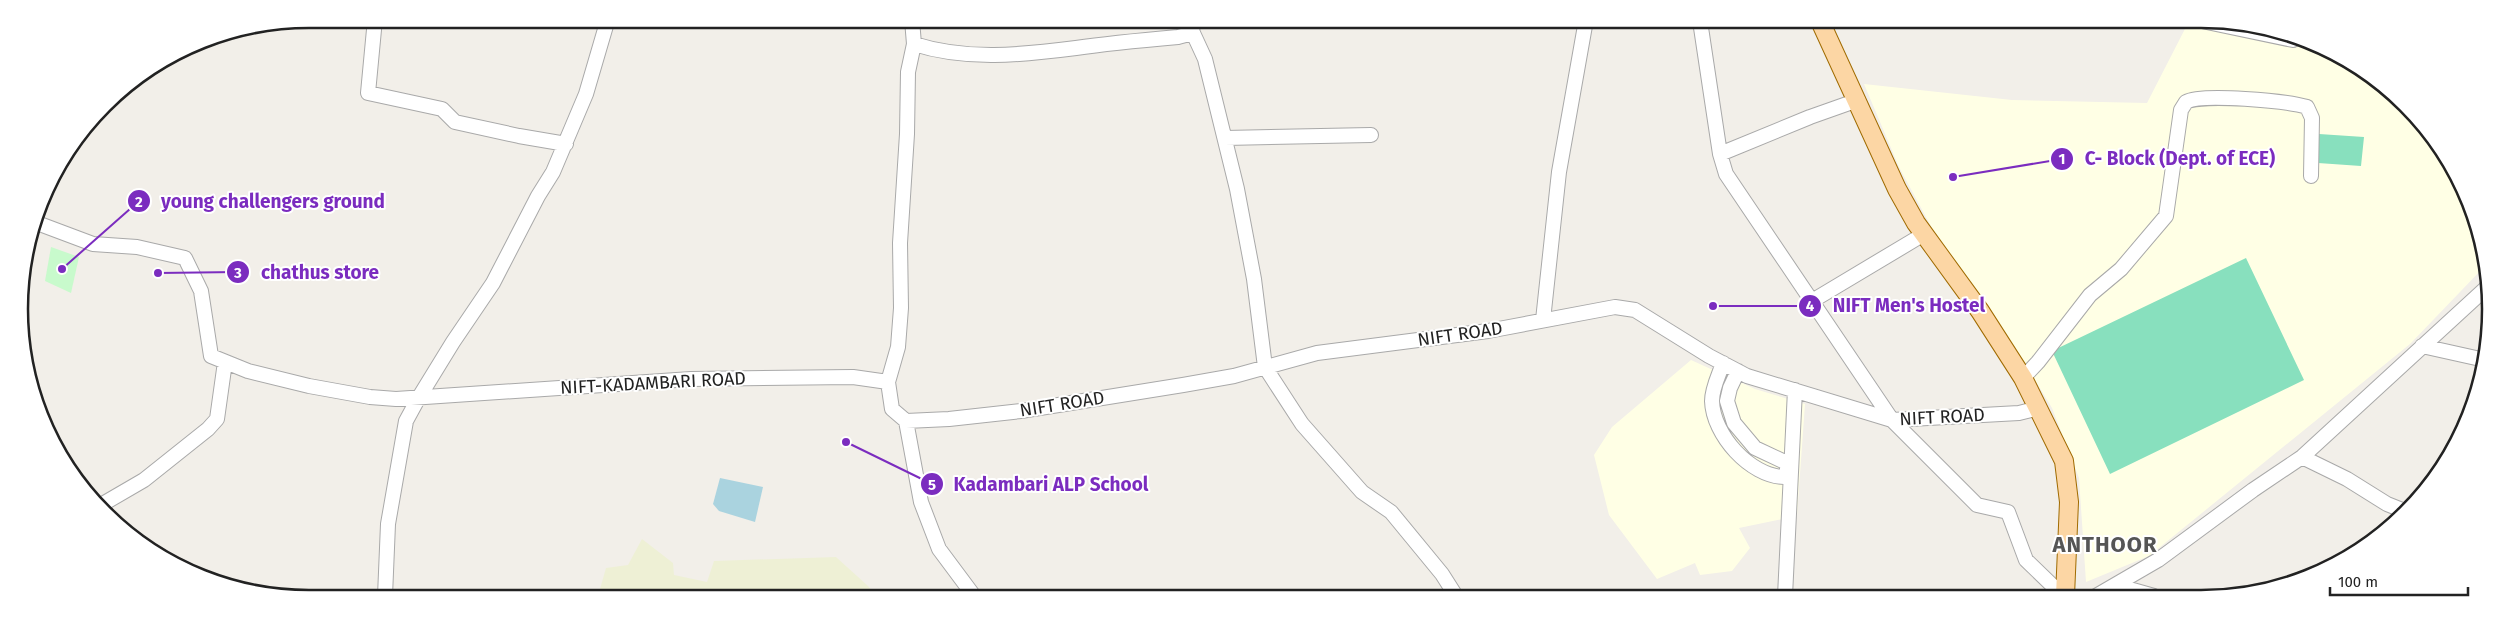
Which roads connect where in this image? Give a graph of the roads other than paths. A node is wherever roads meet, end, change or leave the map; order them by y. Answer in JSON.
{"nodes":[{"id":1,"x":374,"y":28,"type":"edge"},
{"id":2,"x":605,"y":28,"type":"edge"},
{"id":3,"x":913,"y":28,"type":"edge"},
{"id":4,"x":1189,"y":28,"type":"edge"},
{"id":5,"x":1193,"y":28,"type":"edge"},
{"id":6,"x":1585,"y":28,"type":"edge"},
{"id":7,"x":1701,"y":28,"type":"edge"},
{"id":8,"x":1823,"y":28,"type":"edge"},
{"id":9,"x":914,"y":44,"type":"junction"},
{"id":10,"x":1858,"y":100,"type":"junction"},
{"id":11,"x":1371,"y":135,"type":"dead end"},
{"id":12,"x":1224,"y":138,"type":"junction"},
{"id":13,"x":566,"y":144,"type":"junction"},
{"id":14,"x":1720,"y":154,"type":"junction"},
{"id":15,"x":2311,"y":176,"type":"dead end"},
{"id":16,"x":40,"y":224,"type":"edge"},
{"id":17,"x":1924,"y":234,"type":"junction"},
{"id":18,"x":2482,"y":292,"type":"edge"},
{"id":19,"x":1812,"y":301,"type":"junction"},
{"id":20,"x":1543,"y":320,"type":"junction"},
{"id":21,"x":2422,"y":346,"type":"junction"},
{"id":22,"x":2478,"y":358,"type":"edge"},
{"id":23,"x":225,"y":362,"type":"junction"},
{"id":24,"x":1723,"y":363,"type":"junction"},
{"id":25,"x":1264,"y":367,"type":"junction"},
{"id":26,"x":1738,"y":372,"type":"junction"},
{"id":27,"x":2023,"y":378,"type":"junction"},
{"id":28,"x":888,"y":382,"type":"junction"},
{"id":29,"x":1794,"y":390,"type":"junction"},
{"id":30,"x":418,"y":399,"type":"junction"},
{"id":31,"x":2039,"y":408,"type":"junction"},
{"id":32,"x":1892,"y":420,"type":"junction"},
{"id":33,"x":906,"y":421,"type":"junction"},
{"id":34,"x":2302,"y":457,"type":"junction"},
{"id":35,"x":105,"y":502,"type":"edge"},
{"id":36,"x":2398,"y":509,"type":"edge"},
{"id":37,"x":2116,"y":585,"type":"junction"},
{"id":38,"x":385,"y":590,"type":"edge"},
{"id":39,"x":970,"y":590,"type":"edge"},
{"id":40,"x":1452,"y":590,"type":"edge"},
{"id":41,"x":1785,"y":590,"type":"edge"},
{"id":42,"x":2065,"y":590,"type":"edge"},
{"id":43,"x":2107,"y":590,"type":"edge"},
{"id":44,"x":2133,"y":590,"type":"edge"}],
"edges":[{"from":1,"to":13,"type":"street"},
{"from":2,"to":13,"type":"street"},
{"from":3,"to":9,"type":"street"},
{"from":4,"to":9,"type":"street"},
{"from":5,"to":12,"type":"street"},
{"from":6,"to":20,"type":"street"},
{"from":7,"to":14,"type":"street"},
{"from":8,"to":10,"type":"main road"},
{"from":9,"to":28,"type":"street"},
{"from":10,"to":14,"type":"street"},
{"from":10,"to":17,"type":"main road"},
{"from":11,"to":12,"type":"street"},
{"from":12,"to":25,"type":"street"},
{"from":13,"to":30,"type":"street"},
{"from":14,"to":19,"type":"street"},
{"from":15,"to":27,"type":"street"},
{"from":16,"to":23,"type":"street"},
{"from":17,"to":19,"type":"street"},
{"from":17,"to":27,"type":"main road"},
{"from":18,"to":21,"type":"street"},
{"from":19,"to":32,"type":"street"},
{"from":20,"to":24,"type":"street","name":"NIFT ROAD"},
{"from":20,"to":25,"type":"street","name":"NIFT ROAD"},
{"from":21,"to":22,"type":"street"},
{"from":21,"to":34,"type":"street"},
{"from":23,"to":30,"type":"street","name":"NIFT-KADAMBARI ROAD"},
{"from":23,"to":35,"type":"street"},
{"from":24,"to":26,"type":"street","name":"NIFT ROAD"},
{"from":24,"to":26,"type":"street"},
{"from":25,"to":33,"type":"street","name":"NIFT ROAD"},
{"from":25,"to":40,"type":"street"},
{"from":26,"to":29,"type":"street","name":"NIFT ROAD"},
{"from":27,"to":31,"type":"main road"},
{"from":28,"to":30,"type":"street","name":"NIFT-KADAMBARI ROAD"},
{"from":28,"to":33,"type":"street"},
{"from":29,"to":32,"type":"street","name":"NIFT ROAD"},
{"from":29,"to":41,"type":"street"},
{"from":30,"to":38,"type":"street"},
{"from":31,"to":32,"type":"street","name":"NIFT ROAD"},
{"from":31,"to":42,"type":"main road"},
{"from":32,"to":42,"type":"street"},
{"from":33,"to":39,"type":"street"},
{"from":34,"to":36,"type":"street"},
{"from":34,"to":37,"type":"street"},
{"from":37,"to":43,"type":"street"},
{"from":37,"to":44,"type":"street"}]}
